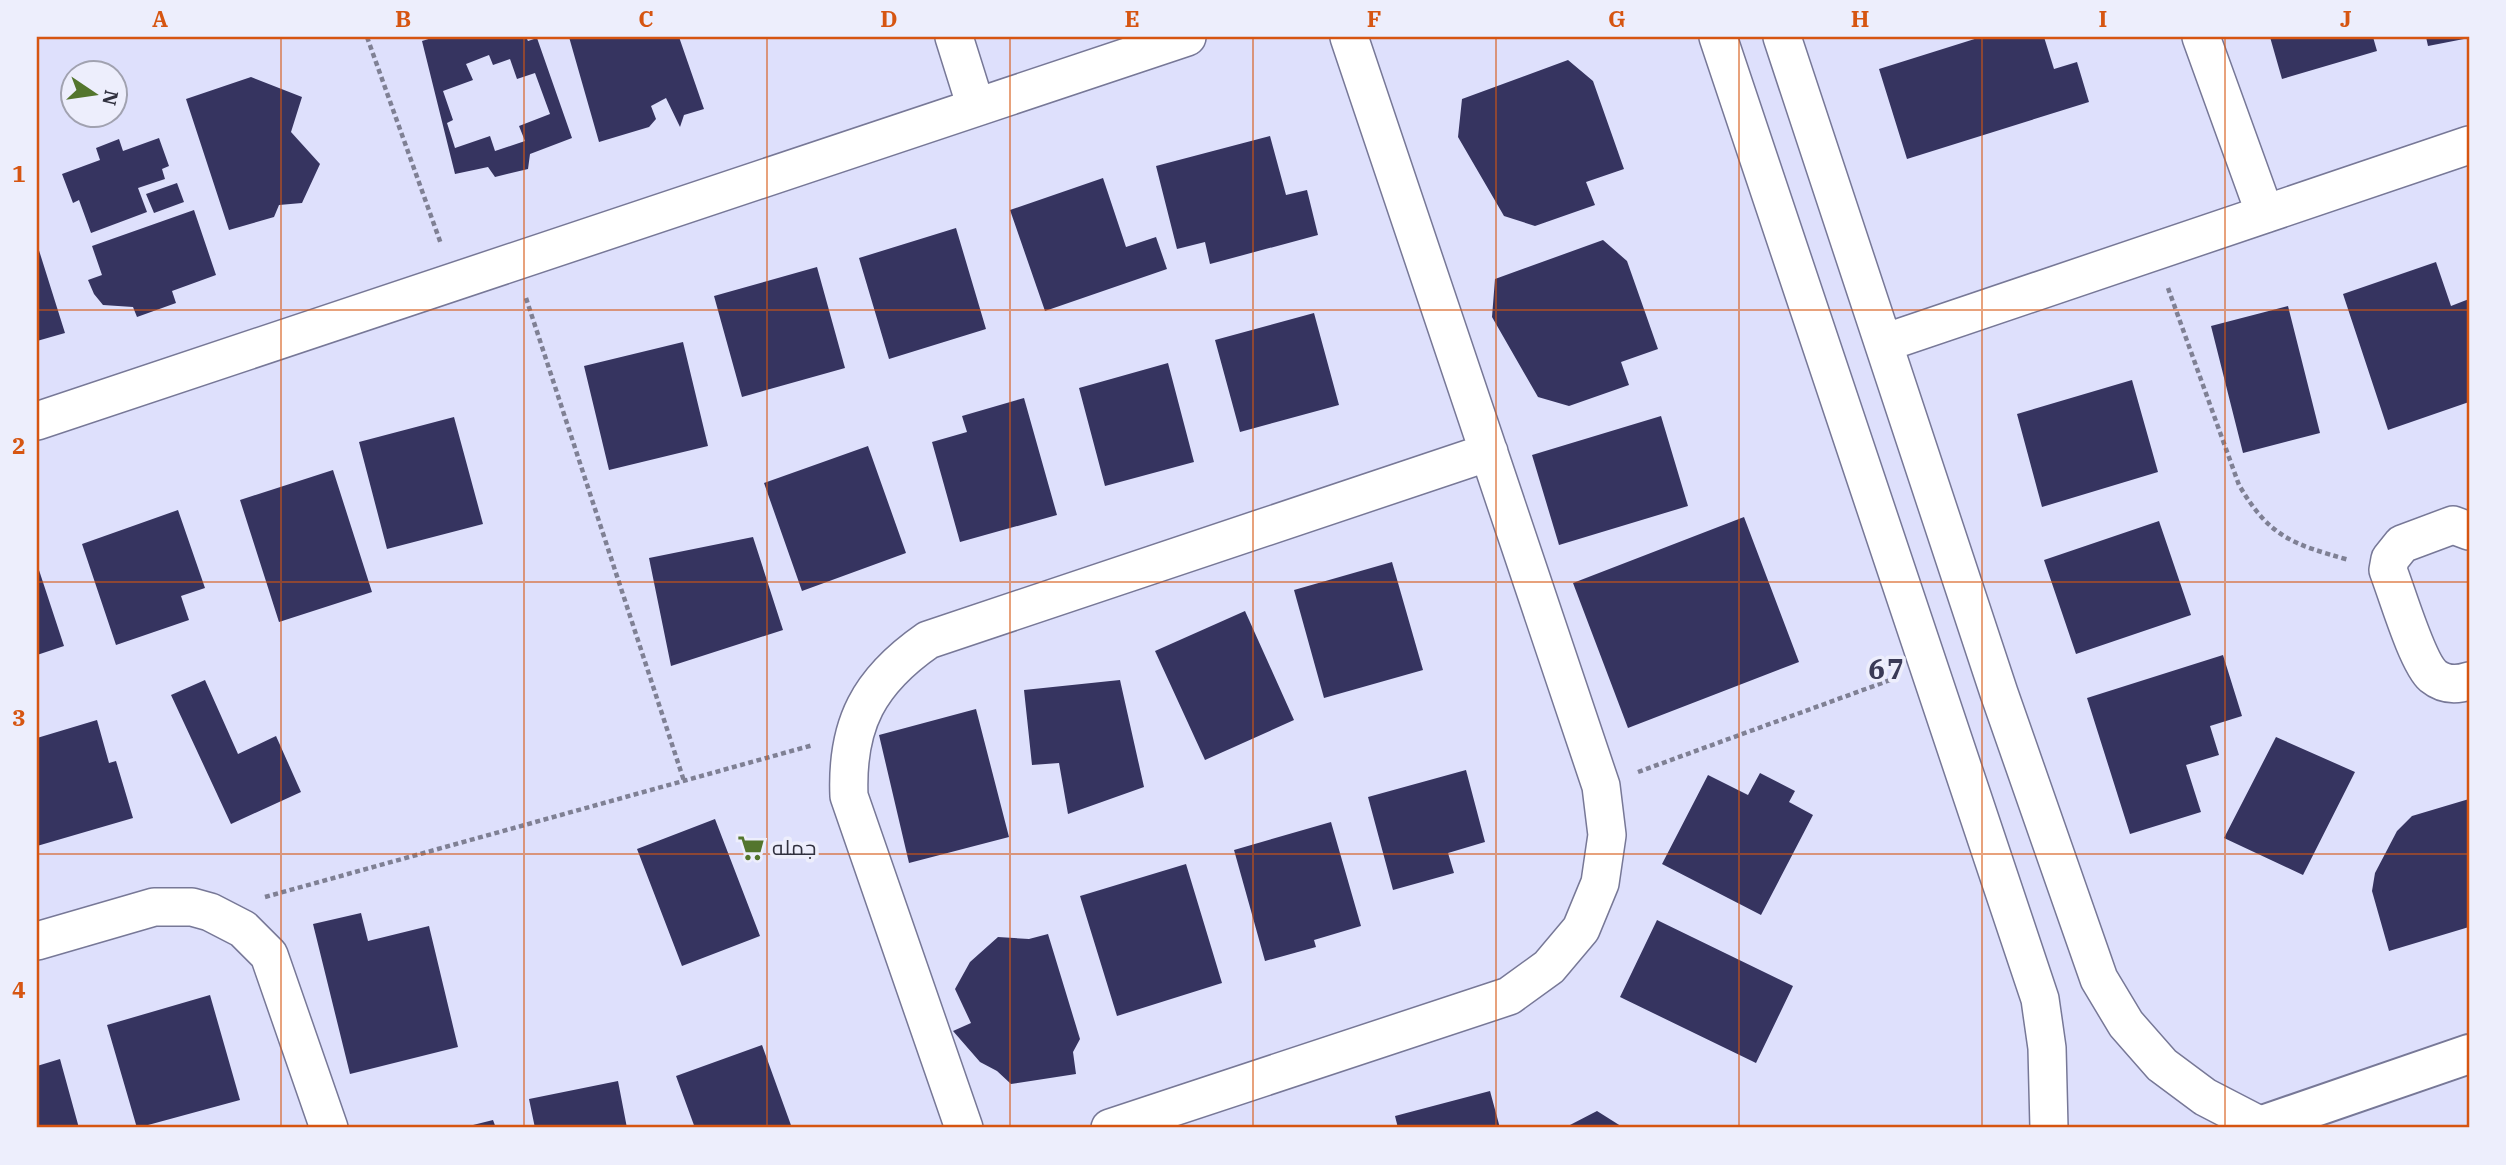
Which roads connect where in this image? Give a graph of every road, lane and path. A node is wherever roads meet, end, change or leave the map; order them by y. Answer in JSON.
{"nodes":[{"id":1,"x":367,"y":37,"type":"edge"},
{"id":2,"x":954,"y":37,"type":"edge"},
{"id":3,"x":1187,"y":37,"type":"edge"},
{"id":4,"x":1349,"y":37,"type":"edge"},
{"id":5,"x":1718,"y":37,"type":"edge"},
{"id":6,"x":1782,"y":37,"type":"edge"},
{"id":7,"x":2202,"y":37,"type":"edge"},
{"id":8,"x":976,"y":107,"type":"junction"},
{"id":9,"x":2469,"y":145,"type":"edge"},
{"id":10,"x":2265,"y":214,"type":"junction"},
{"id":11,"x":2155,"y":251,"type":"junction"},
{"id":12,"x":515,"y":263,"type":"junction"},
{"id":13,"x":455,"y":282,"type":"junction"},
{"id":14,"x":1884,"y":343,"type":"junction"},
{"id":15,"x":37,"y":421,"type":"edge"},
{"id":16,"x":1489,"y":452,"type":"junction"},
{"id":17,"x":2469,"y":531,"type":"edge"},
{"id":18,"x":2388,"y":570,"type":"junction"},
{"id":19,"x":1930,"y":666,"type":"junction"},
{"id":20,"x":2469,"y":681,"type":"edge"},
{"id":21,"x":1999,"y":693,"type":"junction"},
{"id":22,"x":1947,"y":718,"type":"junction"},
{"id":23,"x":853,"y":734,"type":"junction"},
{"id":24,"x":684,"y":781,"type":"junction"},
{"id":25,"x":1601,"y":786,"type":"junction"},
{"id":26,"x":210,"y":912,"type":"junction"},
{"id":27,"x":37,"y":941,"type":"edge"},
{"id":28,"x":2469,"y":1054,"type":"edge"},
{"id":29,"x":2258,"y":1127,"type":"edge"},
{"id":30,"x":329,"y":1128,"type":"edge"},
{"id":31,"x":964,"y":1128,"type":"edge"},
{"id":32,"x":1110,"y":1128,"type":"edge"},
{"id":33,"x":2049,"y":1128,"type":"edge"}],
"edges":[{"from":1,"to":13,"type":"path"},
{"from":2,"to":8,"type":"street"},
{"from":3,"to":8,"type":"street"},
{"from":4,"to":16,"type":"street"},
{"from":5,"to":19,"type":"street"},
{"from":6,"to":14,"type":"street"},
{"from":7,"to":10,"type":"street"},
{"from":8,"to":12,"type":"street"},
{"from":9,"to":10,"type":"street"},
{"from":10,"to":11,"type":"street"},
{"from":11,"to":14,"type":"street"},
{"from":11,"to":18,"type":"path"},
{"from":12,"to":13,"type":"street"},
{"from":12,"to":24,"type":"path"},
{"from":13,"to":15,"type":"street"},
{"from":14,"to":21,"type":"street"},
{"from":16,"to":23,"type":"street"},
{"from":16,"to":25,"type":"street"},
{"from":17,"to":18,"type":"street"},
{"from":18,"to":20,"type":"street"},
{"from":19,"to":22,"type":"street"},
{"from":19,"to":25,"type":"path"},
{"from":21,"to":22,"type":"street"},
{"from":21,"to":29,"type":"street"},
{"from":22,"to":33,"type":"street"},
{"from":23,"to":24,"type":"path"},
{"from":23,"to":31,"type":"street"},
{"from":24,"to":26,"type":"path"},
{"from":25,"to":32,"type":"street"},
{"from":26,"to":27,"type":"street"},
{"from":26,"to":30,"type":"street"},
{"from":28,"to":29,"type":"main road"}]}
